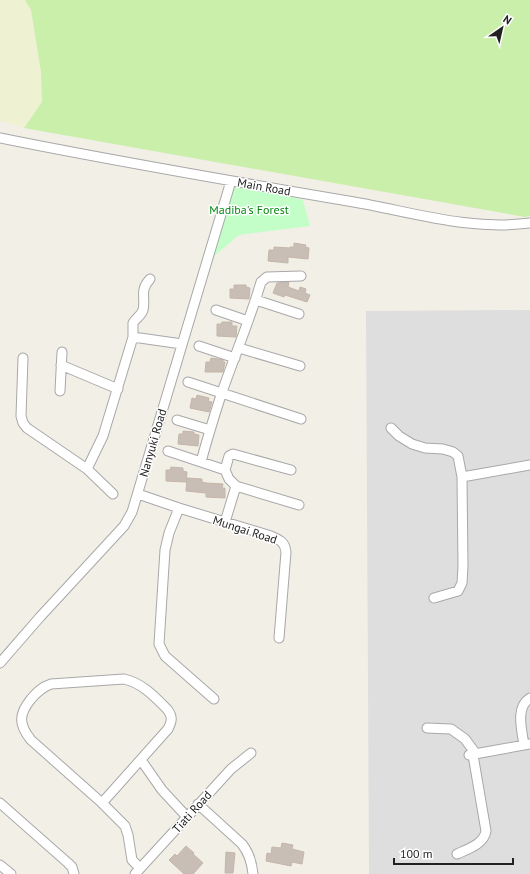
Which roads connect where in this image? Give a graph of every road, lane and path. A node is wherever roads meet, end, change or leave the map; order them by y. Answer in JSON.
{"nodes":[{"id":1,"x":0,"y":138,"type":"edge"},
{"id":2,"x":231,"y":181,"type":"junction"},
{"id":3,"x":530,"y":223,"type":"edge"},
{"id":4,"x":301,"y":276,"type":"dead end"},
{"id":5,"x":150,"y":279,"type":"dead end"},
{"id":6,"x":256,"y":300,"type":"junction"},
{"id":7,"x":216,"y":310,"type":"dead end"},
{"id":8,"x":299,"y":314,"type":"dead end"},
{"id":9,"x":248,"y":321,"type":"junction"},
{"id":10,"x":133,"y":337,"type":"junction"},
{"id":11,"x":182,"y":344,"type":"junction"},
{"id":12,"x":199,"y":346,"type":"dead end"},
{"id":13,"x":239,"y":348,"type":"junction"},
{"id":14,"x":62,"y":352,"type":"dead end"},
{"id":15,"x":23,"y":358,"type":"dead end"},
{"id":16,"x":235,"y":358,"type":"junction"},
{"id":17,"x":61,"y":365,"type":"junction"},
{"id":18,"x":300,"y":366,"type":"dead end"},
{"id":19,"x":188,"y":382,"type":"dead end"},
{"id":20,"x":118,"y":389,"type":"junction"},
{"id":21,"x":60,"y":391,"type":"dead end"},
{"id":22,"x":222,"y":393,"type":"junction"},
{"id":23,"x":301,"y":419,"type":"dead end"},
{"id":24,"x":177,"y":420,"type":"dead end"},
{"id":25,"x":392,"y":428,"type":"dead end"},
{"id":26,"x":210,"y":430,"type":"junction"},
{"id":27,"x":168,"y":451,"type":"dead end"},
{"id":28,"x":201,"y":462,"type":"junction"},
{"id":29,"x":530,"y":465,"type":"edge"},
{"id":30,"x":87,"y":469,"type":"junction"},
{"id":31,"x":225,"y":470,"type":"junction"},
{"id":32,"x":291,"y":470,"type":"dead end"},
{"id":33,"x":462,"y":477,"type":"junction"},
{"id":34,"x":236,"y":486,"type":"junction"},
{"id":35,"x":113,"y":494,"type":"dead end"},
{"id":36,"x":138,"y":494,"type":"junction"},
{"id":37,"x":299,"y":505,"type":"dead end"},
{"id":38,"x":179,"y":508,"type":"junction"},
{"id":39,"x":225,"y":522,"type":"junction"},
{"id":40,"x":434,"y":598,"type":"dead end"},
{"id":41,"x":278,"y":638,"type":"dead end"},
{"id":42,"x":0,"y":663,"type":"edge"},
{"id":43,"x":530,"y":698,"type":"edge"},
{"id":44,"x":214,"y":699,"type":"dead end"},
{"id":45,"x":427,"y":728,"type":"dead end"},
{"id":46,"x":527,"y":745,"type":"edge"},
{"id":47,"x":251,"y":753,"type":"dead end"},
{"id":48,"x":473,"y":755,"type":"junction"},
{"id":49,"x":141,"y":760,"type":"junction"},
{"id":50,"x":0,"y":803,"type":"edge"},
{"id":51,"x":102,"y":803,"type":"junction"},
{"id":52,"x":198,"y":804,"type":"junction"},
{"id":53,"x":187,"y":817,"type":"junction"},
{"id":54,"x":457,"y":854,"type":"dead end"},
{"id":55,"x":0,"y":865,"type":"edge"},
{"id":56,"x":138,"y":871,"type":"edge"},
{"id":57,"x":11,"y":874,"type":"edge"},
{"id":58,"x":74,"y":874,"type":"edge"},
{"id":59,"x":253,"y":874,"type":"edge"}],
"edges":[{"from":1,"to":2,"type":"street","name":"Main Road"},
{"from":2,"to":3,"type":"street","name":"Main Road"},
{"from":2,"to":11,"type":"street","name":"Nanyuki Road"},
{"from":4,"to":6,"type":"street"},
{"from":5,"to":10,"type":"street"},
{"from":6,"to":8,"type":"street"},
{"from":6,"to":9,"type":"street"},
{"from":7,"to":9,"type":"street"},
{"from":9,"to":13,"type":"street"},
{"from":10,"to":11,"type":"street"},
{"from":10,"to":20,"type":"street"},
{"from":11,"to":36,"type":"street","name":"Nanyuki Road"},
{"from":12,"to":16,"type":"street"},
{"from":13,"to":16,"type":"street"},
{"from":13,"to":18,"type":"street"},
{"from":14,"to":17,"type":"street"},
{"from":15,"to":30,"type":"street"},
{"from":16,"to":22,"type":"street"},
{"from":17,"to":20,"type":"street"},
{"from":17,"to":21,"type":"street"},
{"from":19,"to":22,"type":"street"},
{"from":20,"to":30,"type":"street"},
{"from":22,"to":23,"type":"street"},
{"from":22,"to":26,"type":"street"},
{"from":24,"to":26,"type":"street"},
{"from":25,"to":33,"type":"street"},
{"from":26,"to":28,"type":"street"},
{"from":27,"to":28,"type":"street"},
{"from":28,"to":31,"type":"street"},
{"from":29,"to":33,"type":"street"},
{"from":30,"to":35,"type":"street"},
{"from":31,"to":32,"type":"street"},
{"from":31,"to":34,"type":"street"},
{"from":33,"to":40,"type":"street"},
{"from":34,"to":37,"type":"street"},
{"from":34,"to":39,"type":"street"},
{"from":36,"to":38,"type":"street","name":"Mungai Road"},
{"from":36,"to":42,"type":"street","name":"Nanyuki Road"},
{"from":38,"to":39,"type":"street","name":"Mungai Road"},
{"from":38,"to":44,"type":"street"},
{"from":39,"to":41,"type":"street","name":"Mungai Road"},
{"from":43,"to":46,"type":"street"},
{"from":45,"to":48,"type":"street"},
{"from":46,"to":48,"type":"street"},
{"from":47,"to":52,"type":"street","name":"Tiati Road"},
{"from":48,"to":54,"type":"street"},
{"from":49,"to":51,"type":"street"},
{"from":49,"to":51,"type":"street"},
{"from":49,"to":53,"type":"street"},
{"from":50,"to":58,"type":"street"},
{"from":51,"to":56,"type":"street"},
{"from":52,"to":53,"type":"street","name":"Tiati Road"},
{"from":52,"to":59,"type":"street"},
{"from":53,"to":56,"type":"street","name":"Tiati Road"},
{"from":55,"to":57,"type":"street"}]}
